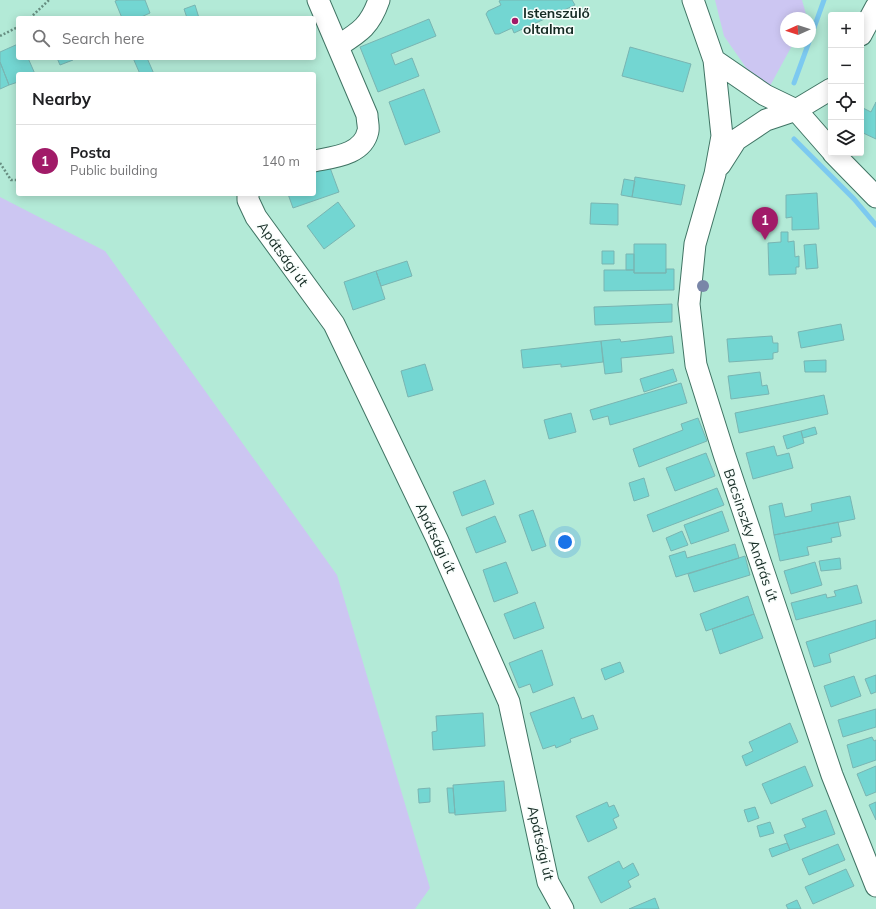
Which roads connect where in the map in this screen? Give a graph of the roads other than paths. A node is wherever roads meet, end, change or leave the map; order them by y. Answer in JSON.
{"nodes":[{"id":1,"x":318,"y":0,"type":"edge"},
{"id":2,"x":379,"y":0,"type":"edge"},
{"id":3,"x":693,"y":0,"type":"edge"},
{"id":4,"x":876,"y":7,"type":"edge"},
{"id":5,"x":864,"y":29,"type":"edge"},
{"id":6,"x":338,"y":46,"type":"junction"},
{"id":7,"x":714,"y":60,"type":"junction"},
{"id":8,"x":828,"y":91,"type":"edge"},
{"id":9,"x":796,"y":110,"type":"junction"},
{"id":10,"x":828,"y":147,"type":"edge"},
{"id":11,"x":836,"y":156,"type":"edge"},
{"id":12,"x":316,"y":161,"type":"edge"},
{"id":13,"x":715,"y":174,"type":"junction"},
{"id":14,"x":248,"y":196,"type":"edge"},
{"id":15,"x":876,"y":197,"type":"edge"},
{"id":16,"x":876,"y":886,"type":"edge"},
{"id":17,"x":560,"y":908,"type":"edge"}],
"edges":[{"from":1,"to":6,"type":"street"},
{"from":2,"to":6,"type":"street"},
{"from":3,"to":7,"type":"street"},
{"from":4,"to":5,"type":"street"},
{"from":6,"to":12,"type":"street"},
{"from":7,"to":9,"type":"street"},
{"from":7,"to":13,"type":"street"},
{"from":8,"to":9,"type":"street"},
{"from":9,"to":10,"type":"street"},
{"from":9,"to":13,"type":"street"},
{"from":11,"to":15,"type":"street"},
{"from":13,"to":16,"type":"street","name":"Bacsinszky András út"},
{"from":14,"to":17,"type":"street","name":"Apátsági út"}]}
